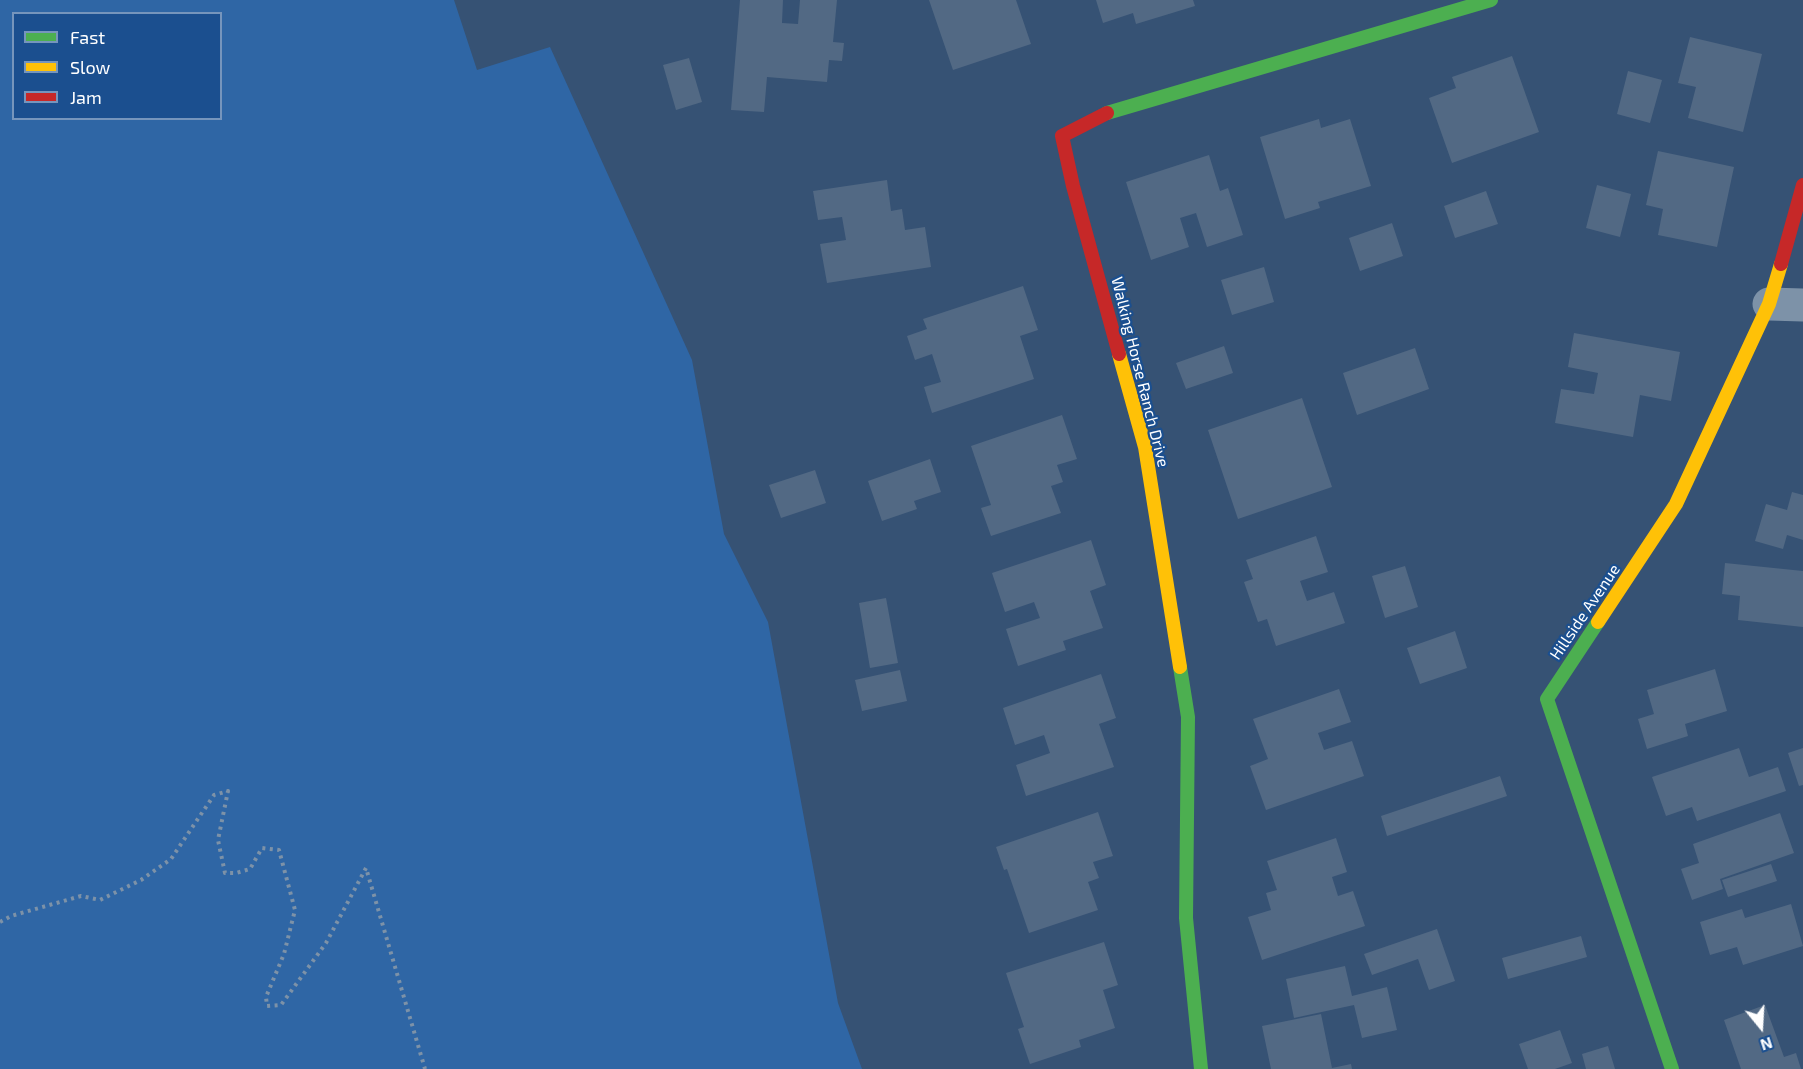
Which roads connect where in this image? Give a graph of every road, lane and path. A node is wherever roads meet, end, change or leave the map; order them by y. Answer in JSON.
{"nodes":[{"id":1,"x":1491,"y":0,"type":"edge"},
{"id":2,"x":1803,"y":185,"type":"edge"},
{"id":3,"x":1769,"y":304,"type":"junction"},
{"id":4,"x":1803,"y":305,"type":"edge"},
{"id":5,"x":0,"y":922,"type":"edge"},
{"id":6,"x":425,"y":1069,"type":"edge"},
{"id":7,"x":1202,"y":1069,"type":"edge"},
{"id":8,"x":1672,"y":1069,"type":"edge"}],
"edges":[{"from":1,"to":7,"type":"street","name":"Walking Horse Ranch Drive"},
{"from":2,"to":3,"type":"street","name":"Hillside Avenue"},
{"from":3,"to":4,"type":"street"},
{"from":3,"to":8,"type":"street","name":"Hillside Avenue"},
{"from":5,"to":6,"type":"path"}]}
